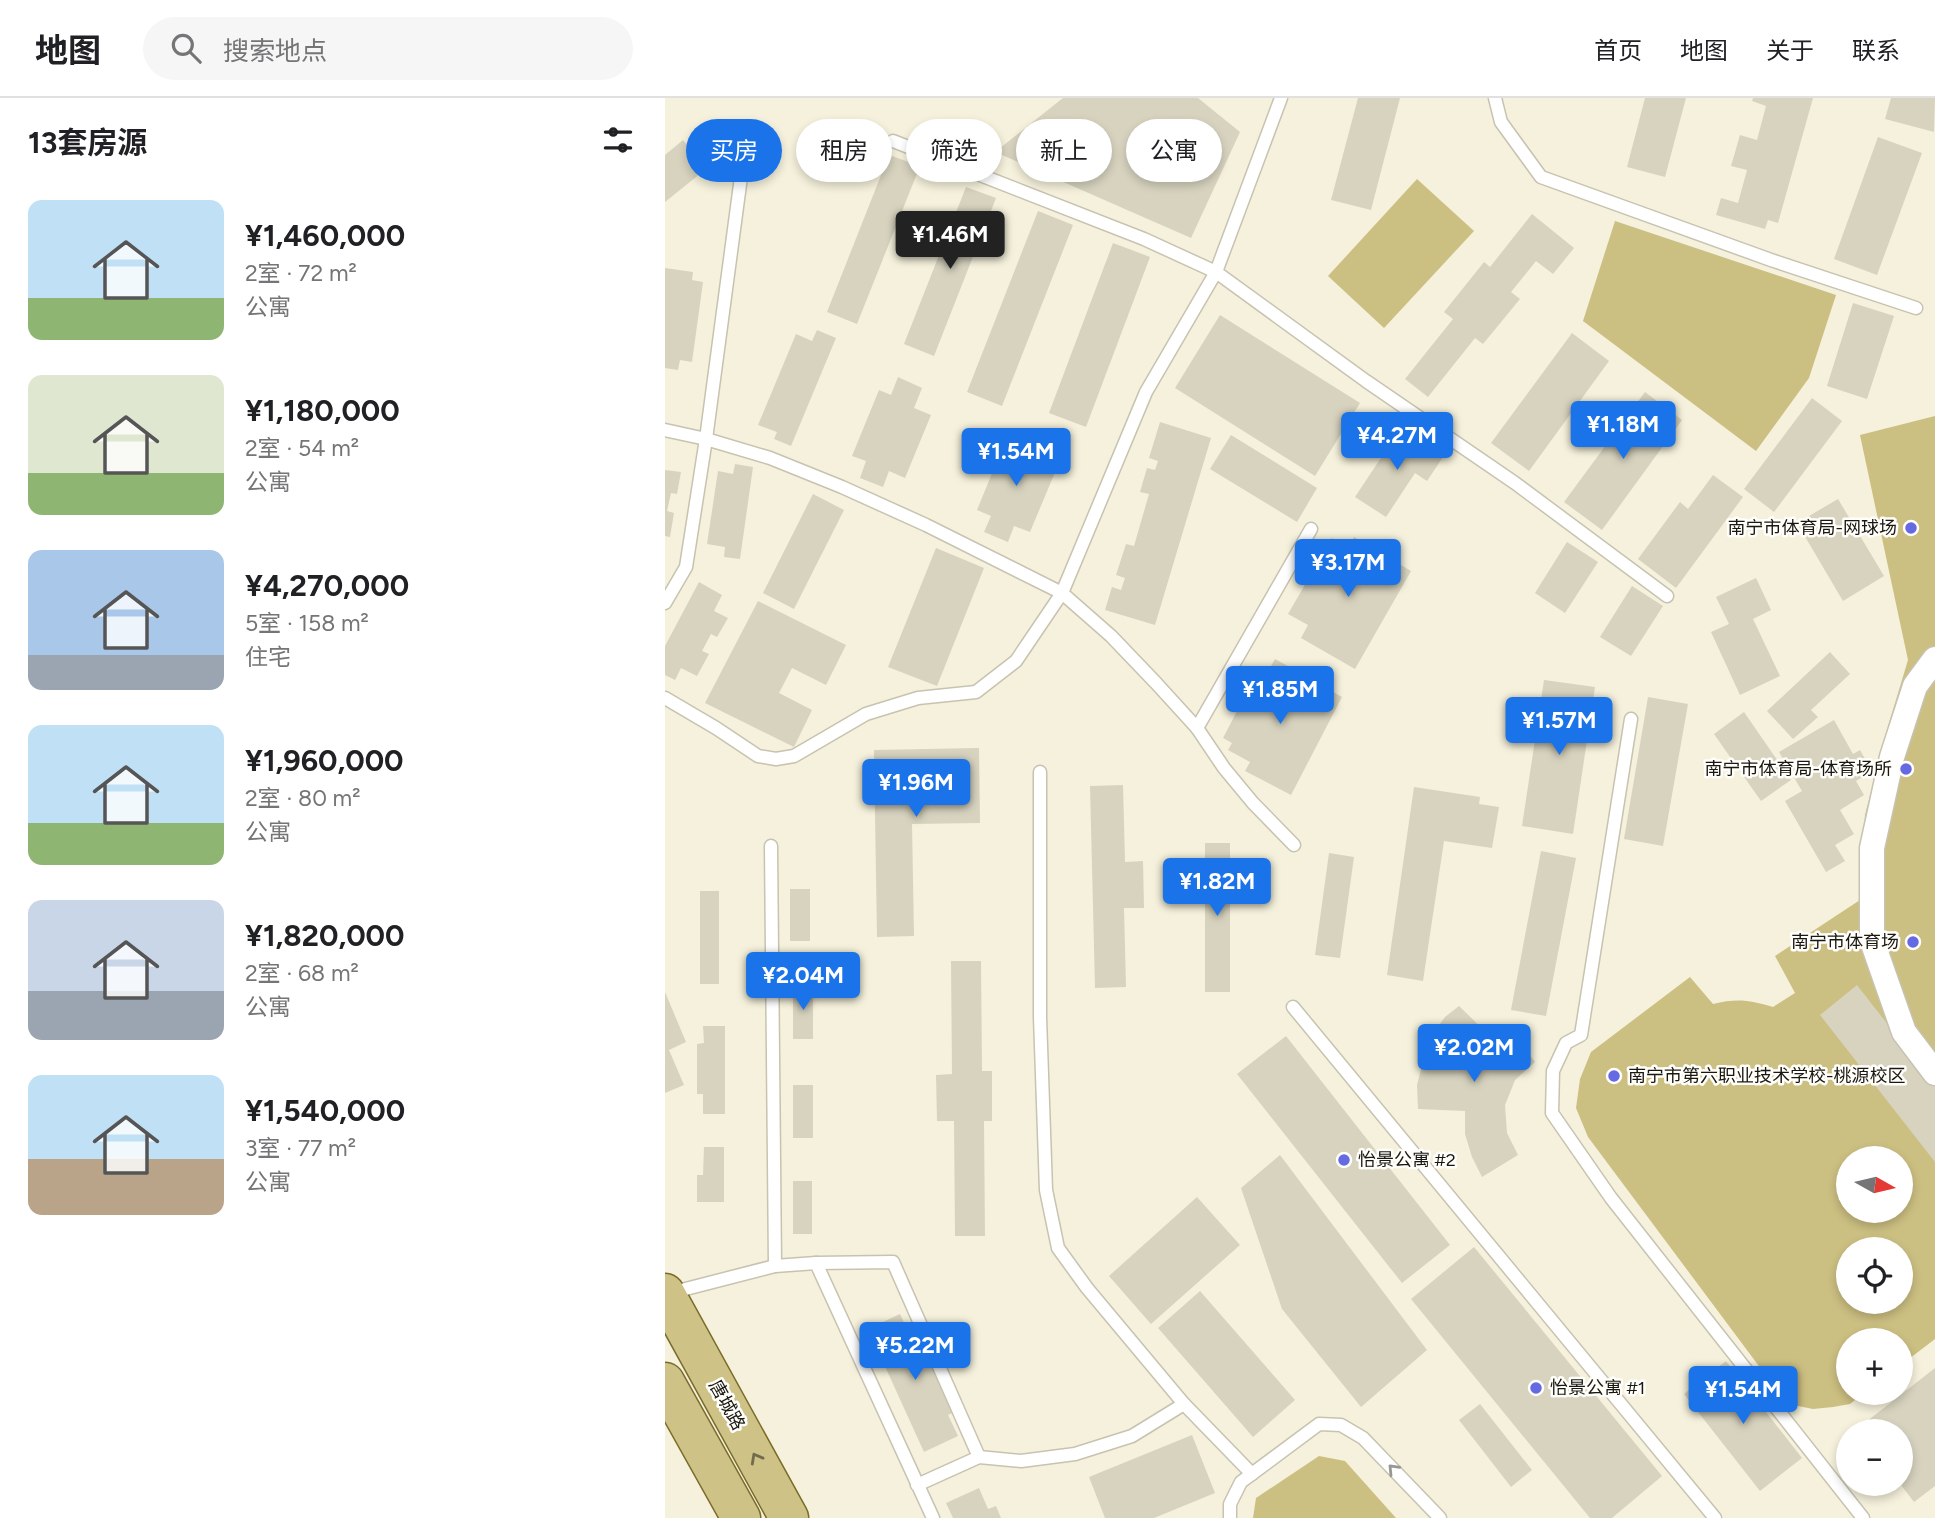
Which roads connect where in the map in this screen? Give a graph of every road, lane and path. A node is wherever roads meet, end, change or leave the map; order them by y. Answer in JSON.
{"nodes":[{"id":1,"x":1282,"y":98,"type":"edge"},
{"id":2,"x":1495,"y":98,"type":"edge"},
{"id":3,"x":893,"y":141,"type":"dead end"},
{"id":4,"x":740,"y":182,"type":"edge"},
{"id":5,"x":1216,"y":272,"type":"junction"},
{"id":6,"x":1916,"y":308,"type":"dead end"},
{"id":7,"x":665,"y":430,"type":"edge"},
{"id":8,"x":706,"y":439,"type":"junction"},
{"id":9,"x":1311,"y":529,"type":"dead end"},
{"id":10,"x":1062,"y":593,"type":"junction"},
{"id":11,"x":1667,"y":596,"type":"dead end"},
{"id":12,"x":665,"y":603,"type":"edge"},
{"id":13,"x":1935,"y":659,"type":"edge"},
{"id":14,"x":665,"y":698,"type":"edge"},
{"id":15,"x":1631,"y":719,"type":"dead end"},
{"id":16,"x":1197,"y":728,"type":"junction"},
{"id":17,"x":1041,"y":772,"type":"dead end"},
{"id":18,"x":1294,"y":845,"type":"dead end"},
{"id":19,"x":771,"y":846,"type":"dead end"},
{"id":20,"x":1293,"y":1007,"type":"dead end"},
{"id":21,"x":1935,"y":1073,"type":"edge"},
{"id":22,"x":816,"y":1263,"type":"junction"},
{"id":23,"x":775,"y":1266,"type":"junction"},
{"id":24,"x":665,"y":1293,"type":"edge"},
{"id":25,"x":665,"y":1381,"type":"edge"},
{"id":26,"x":1184,"y":1404,"type":"junction"},
{"id":27,"x":979,"y":1457,"type":"junction"},
{"id":28,"x":1252,"y":1474,"type":"junction"},
{"id":29,"x":917,"y":1485,"type":"junction"},
{"id":30,"x":741,"y":1518,"type":"edge"},
{"id":31,"x":789,"y":1518,"type":"edge"},
{"id":32,"x":933,"y":1518,"type":"edge"},
{"id":33,"x":1230,"y":1518,"type":"edge"},
{"id":34,"x":1440,"y":1518,"type":"edge"},
{"id":35,"x":1716,"y":1518,"type":"edge"},
{"id":36,"x":1863,"y":1518,"type":"edge"}],
"edges":[{"from":1,"to":5,"type":"lane"},
{"from":2,"to":6,"type":"lane"},
{"from":3,"to":5,"type":"lane"},
{"from":4,"to":8,"type":"lane"},
{"from":5,"to":10,"type":"lane"},
{"from":5,"to":11,"type":"lane"},
{"from":7,"to":8,"type":"lane"},
{"from":8,"to":10,"type":"lane"},
{"from":8,"to":12,"type":"lane"},
{"from":9,"to":16,"type":"lane"},
{"from":10,"to":14,"type":"lane"},
{"from":10,"to":16,"type":"lane"},
{"from":13,"to":21,"type":"street"},
{"from":15,"to":36,"type":"lane"},
{"from":16,"to":18,"type":"lane"},
{"from":17,"to":26,"type":"lane"},
{"from":19,"to":23,"type":"lane"},
{"from":20,"to":35,"type":"lane"},
{"from":22,"to":23,"type":"lane"},
{"from":22,"to":27,"type":"lane"},
{"from":22,"to":29,"type":"lane"},
{"from":23,"to":24,"type":"lane"},
{"from":31,"to":24,"type":"main road","name":"唐城路","one_way":true},
{"from":25,"to":30,"type":"main road"},
{"from":26,"to":27,"type":"lane"},
{"from":26,"to":28,"type":"lane"},
{"from":27,"to":29,"type":"lane"},
{"from":28,"to":33,"type":"lane"},
{"from":34,"to":28,"type":"lane","one_way":true},
{"from":29,"to":32,"type":"lane"}]}
